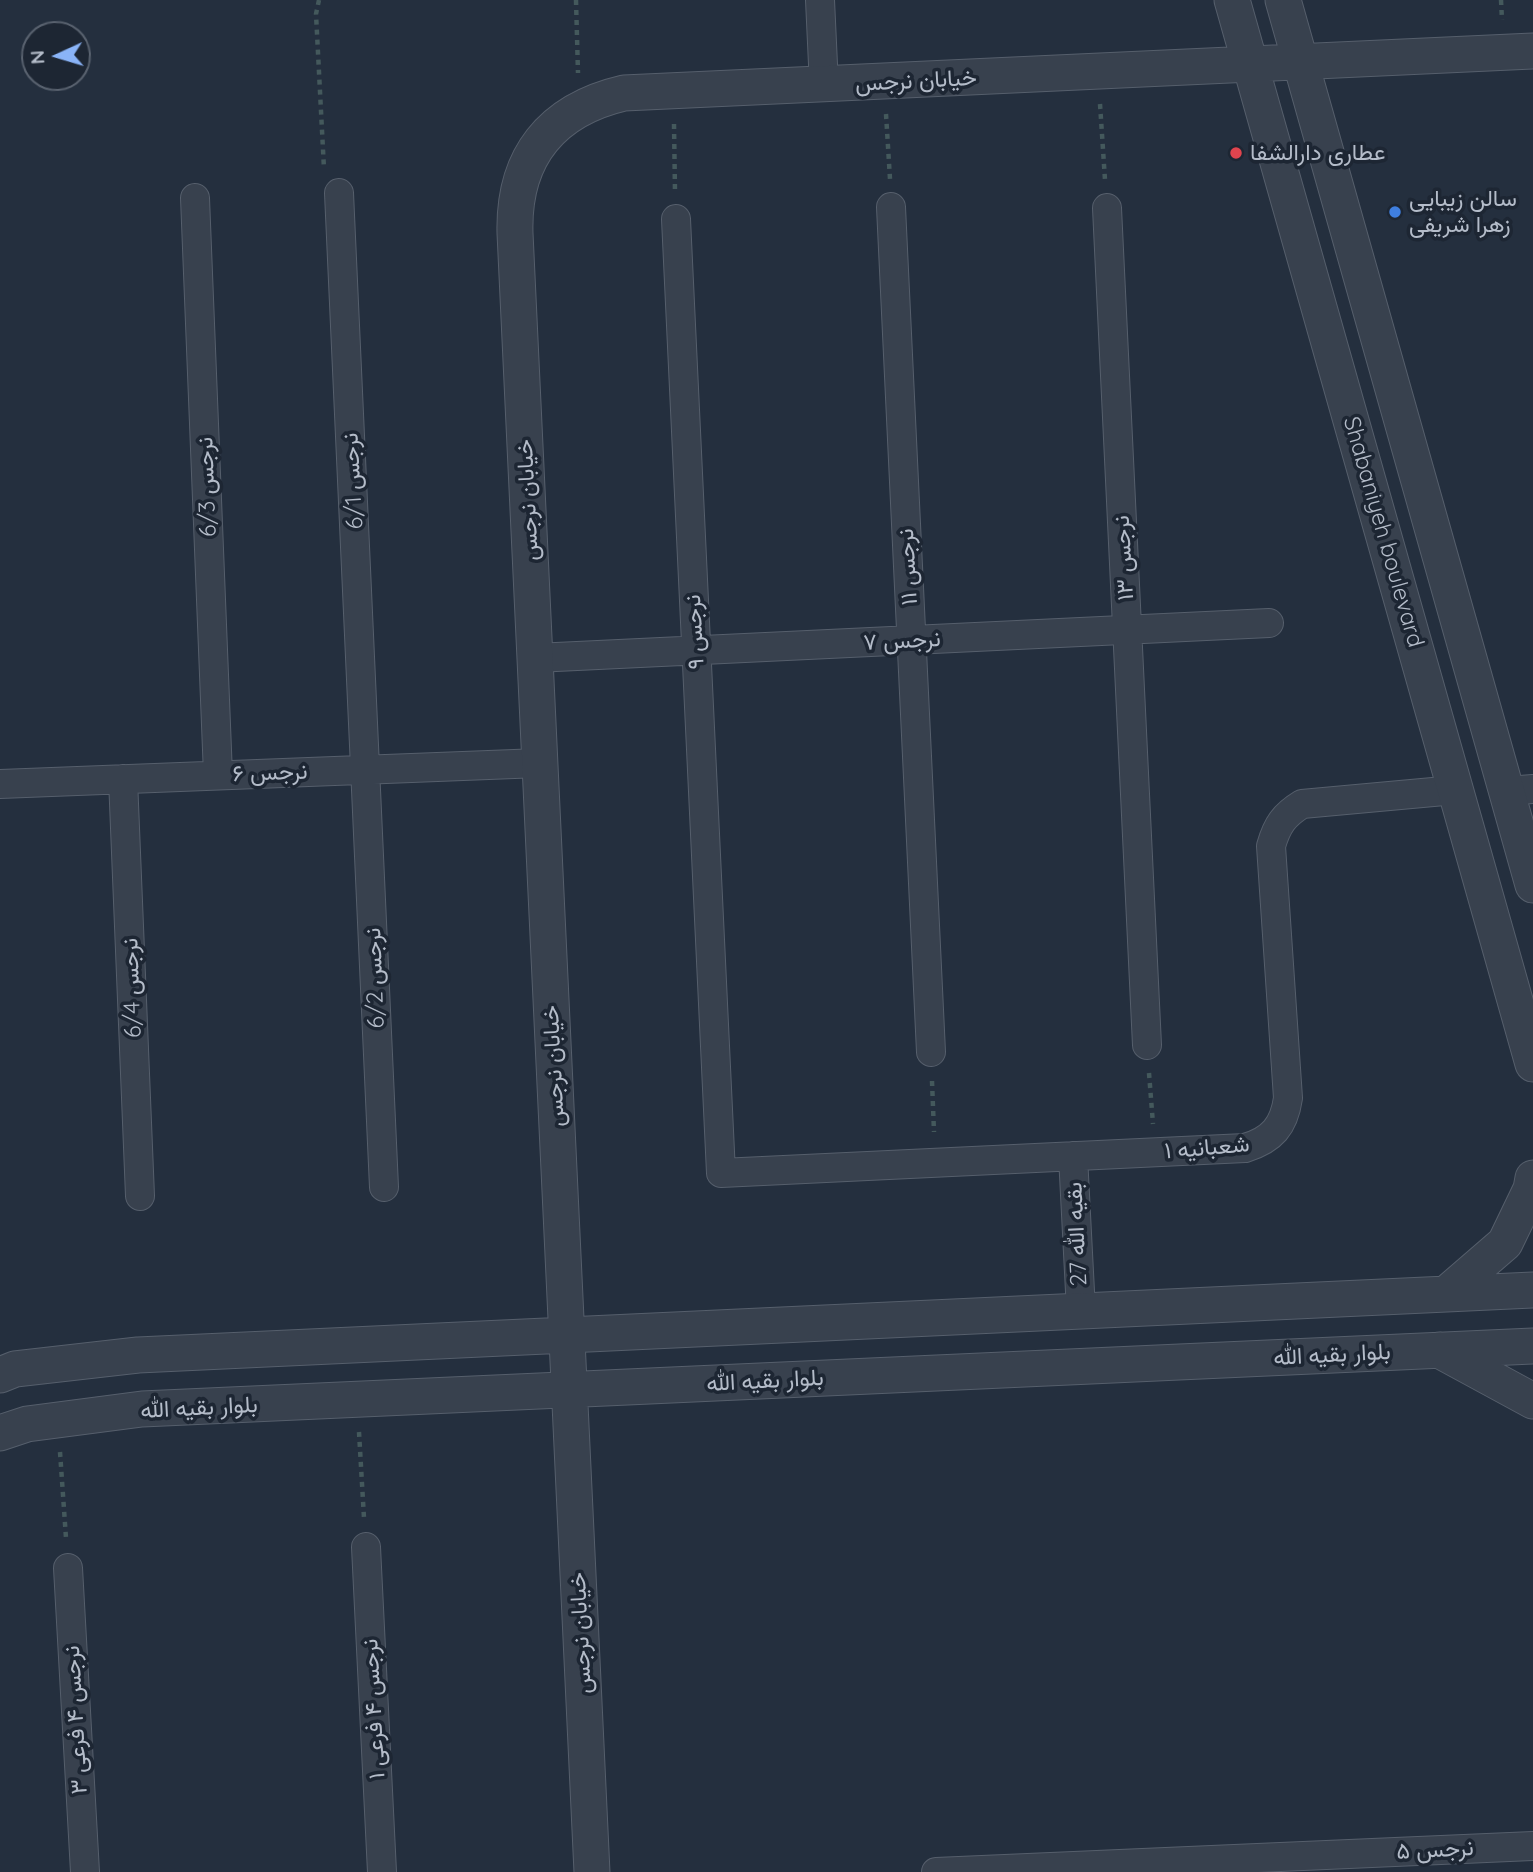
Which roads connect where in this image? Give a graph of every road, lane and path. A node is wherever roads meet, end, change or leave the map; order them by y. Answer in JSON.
{"nodes":[{"id":1,"x":319,"y":0,"type":"edge"},
{"id":2,"x":576,"y":0,"type":"edge"},
{"id":3,"x":820,"y":0,"type":"edge"},
{"id":4,"x":1232,"y":0,"type":"edge"},
{"id":5,"x":1283,"y":0,"type":"edge"},
{"id":6,"x":1533,"y":51,"type":"edge"},
{"id":7,"x":1301,"y":62,"type":"junction"},
{"id":8,"x":1250,"y":65,"type":"junction"},
{"id":9,"x":1098,"y":72,"type":"junction"},
{"id":10,"x":885,"y":82,"type":"junction"},
{"id":11,"x":824,"y":86,"type":"junction"},
{"id":12,"x":674,"y":91,"type":"junction"},
{"id":13,"x":578,"y":109,"type":"junction"},
{"id":14,"x":339,"y":193,"type":"joint"},
{"id":15,"x":195,"y":198,"type":"dead end"},
{"id":16,"x":891,"y":207,"type":"joint"},
{"id":17,"x":1107,"y":208,"type":"joint"},
{"id":18,"x":676,"y":219,"type":"joint"},
{"id":19,"x":1269,"y":623,"type":"dead end"},
{"id":20,"x":1128,"y":630,"type":"junction"},
{"id":21,"x":911,"y":640,"type":"junction"},
{"id":22,"x":696,"y":650,"type":"junction"},
{"id":23,"x":535,"y":658,"type":"junction"},
{"id":24,"x":540,"y":763,"type":"junction"},
{"id":25,"x":367,"y":769,"type":"junction"},
{"id":26,"x":218,"y":775,"type":"junction"},
{"id":27,"x":123,"y":779,"type":"junction"},
{"id":28,"x":0,"y":784,"type":"edge"},
{"id":29,"x":1455,"y":790,"type":"junction"},
{"id":30,"x":1520,"y":790,"type":"edge"},
{"id":31,"x":1533,"y":885,"type":"edge"},
{"id":32,"x":1147,"y":1045,"type":"joint"},
{"id":33,"x":931,"y":1052,"type":"joint"},
{"id":34,"x":1533,"y":1064,"type":"edge"},
{"id":35,"x":1155,"y":1153,"type":"junction"},
{"id":36,"x":1073,"y":1156,"type":"junction"},
{"id":37,"x":936,"y":1163,"type":"junction"},
{"id":38,"x":721,"y":1173,"type":"joint"},
{"id":39,"x":1533,"y":1178,"type":"edge"},
{"id":40,"x":384,"y":1188,"type":"dead end"},
{"id":41,"x":140,"y":1196,"type":"dead end"},
{"id":42,"x":1533,"y":1290,"type":"edge"},
{"id":43,"x":1446,"y":1294,"type":"junction"},
{"id":44,"x":1081,"y":1311,"type":"junction"},
{"id":45,"x":566,"y":1335,"type":"junction"},
{"id":46,"x":1533,"y":1346,"type":"edge"},
{"id":47,"x":1439,"y":1350,"type":"junction"},
{"id":48,"x":0,"y":1374,"type":"edge"},
{"id":49,"x":569,"y":1390,"type":"junction"},
{"id":50,"x":357,"y":1400,"type":"junction"},
{"id":51,"x":1533,"y":1401,"type":"edge"},
{"id":52,"x":57,"y":1420,"type":"junction"},
{"id":53,"x":0,"y":1433,"type":"edge"},
{"id":54,"x":366,"y":1547,"type":"joint"},
{"id":55,"x":68,"y":1569,"type":"joint"},
{"id":56,"x":1524,"y":1846,"type":"edge"},
{"id":57,"x":1263,"y":1865,"type":"edge"},
{"id":58,"x":85,"y":1872,"type":"edge"},
{"id":59,"x":382,"y":1872,"type":"edge"},
{"id":60,"x":592,"y":1872,"type":"edge"},
{"id":61,"x":936,"y":1872,"type":"edge"}],
"edges":[{"from":1,"to":14,"type":"path"},
{"from":2,"to":13,"type":"path"},
{"from":3,"to":11,"type":"street"},
{"from":4,"to":8,"type":"street","name":"Shabaniyeh boulevard"},
{"from":5,"to":7,"type":"street","name":"Shabaniyeh boulevard"},
{"from":6,"to":7,"type":"street","name":"خیابان نرجس"},
{"from":7,"to":8,"type":"street","name":"خیابان نرجس"},
{"from":7,"to":30,"type":"street","name":"Shabaniyeh boulevard"},
{"from":8,"to":9,"type":"street","name":"خیابان نرجس"},
{"from":8,"to":29,"type":"street","name":"Shabaniyeh boulevard"},
{"from":9,"to":10,"type":"street","name":"خیابان نرجس"},
{"from":9,"to":17,"type":"path"},
{"from":10,"to":11,"type":"street","name":"خیابان نرجس"},
{"from":10,"to":16,"type":"path"},
{"from":11,"to":12,"type":"street","name":"خیابان نرجس"},
{"from":12,"to":13,"type":"street","name":"خیابان نرجس"},
{"from":12,"to":18,"type":"path"},
{"from":13,"to":23,"type":"street","name":"خیابان نرجس"},
{"from":14,"to":25,"type":"street","name":"نرجس 6/1"},
{"from":15,"to":26,"type":"street","name":"نرجس 6/3"},
{"from":16,"to":21,"type":"street","name":"نرجس ۱۱"},
{"from":17,"to":20,"type":"street","name":"نرجس ۱۳"},
{"from":18,"to":22,"type":"street","name":"نرجس ۹"},
{"from":19,"to":20,"type":"street","name":"نرجس ۷"},
{"from":20,"to":21,"type":"street","name":"نرجس ۷"},
{"from":20,"to":32,"type":"street","name":"نرجس ۱۳"},
{"from":21,"to":22,"type":"street","name":"نرجس ۷"},
{"from":21,"to":33,"type":"street","name":"نرجس ۱۱"},
{"from":22,"to":23,"type":"street","name":"نرجس ۷"},
{"from":22,"to":38,"type":"street","name":"نرجس ۹"},
{"from":23,"to":24,"type":"street","name":"خیابان نرجس"},
{"from":24,"to":25,"type":"street","name":"نرجس ۶"},
{"from":24,"to":45,"type":"street","name":"خیابان نرجس"},
{"from":25,"to":26,"type":"street","name":"نرجس ۶"},
{"from":25,"to":40,"type":"street","name":"نرجس 6/2"},
{"from":26,"to":27,"type":"street","name":"نرجس ۶"},
{"from":27,"to":28,"type":"street","name":"نرجس ۶"},
{"from":27,"to":41,"type":"street","name":"نرجس 6/4"},
{"from":29,"to":34,"type":"street","name":"Shabaniyeh boulevard"},
{"from":29,"to":35,"type":"street","name":"شعبانیه ۱"},
{"from":30,"to":31,"type":"street","name":"Shabaniyeh boulevard"},
{"from":32,"to":35,"type":"path"},
{"from":33,"to":37,"type":"path"},
{"from":35,"to":36,"type":"street","name":"شعبانیه ۱"},
{"from":36,"to":37,"type":"street","name":"شعبانیه ۱"},
{"from":36,"to":44,"type":"street","name":"بقیه الله 27"},
{"from":37,"to":38,"type":"street","name":"شعبانیه ۱"},
{"from":39,"to":43,"type":"street"},
{"from":42,"to":43,"type":"street"},
{"from":43,"to":44,"type":"street"},
{"from":44,"to":45,"type":"street"},
{"from":45,"to":48,"type":"street"},
{"from":45,"to":49,"type":"street","name":"خیابان نرجس"},
{"from":46,"to":47,"type":"street","name":"بلوار بقیه الله"},
{"from":47,"to":49,"type":"street","name":"بلوار بقیه الله"},
{"from":47,"to":51,"type":"street"},
{"from":49,"to":50,"type":"street","name":"بلوار بقیه الله"},
{"from":49,"to":60,"type":"street","name":"خیابان نرجس"},
{"from":50,"to":52,"type":"street","name":"بلوار بقیه الله"},
{"from":50,"to":54,"type":"path"},
{"from":52,"to":53,"type":"street","name":"بلوار بقیه الله"},
{"from":52,"to":55,"type":"path"},
{"from":54,"to":59,"type":"street","name":"نرجس ۴ فرعی ۱"},
{"from":55,"to":58,"type":"street","name":"نرجس ۴ فرعی ۳"},
{"from":56,"to":57,"type":"street","name":"نرجس ۵"},
{"from":57,"to":61,"type":"street","name":"نرجس ۵"}]}
